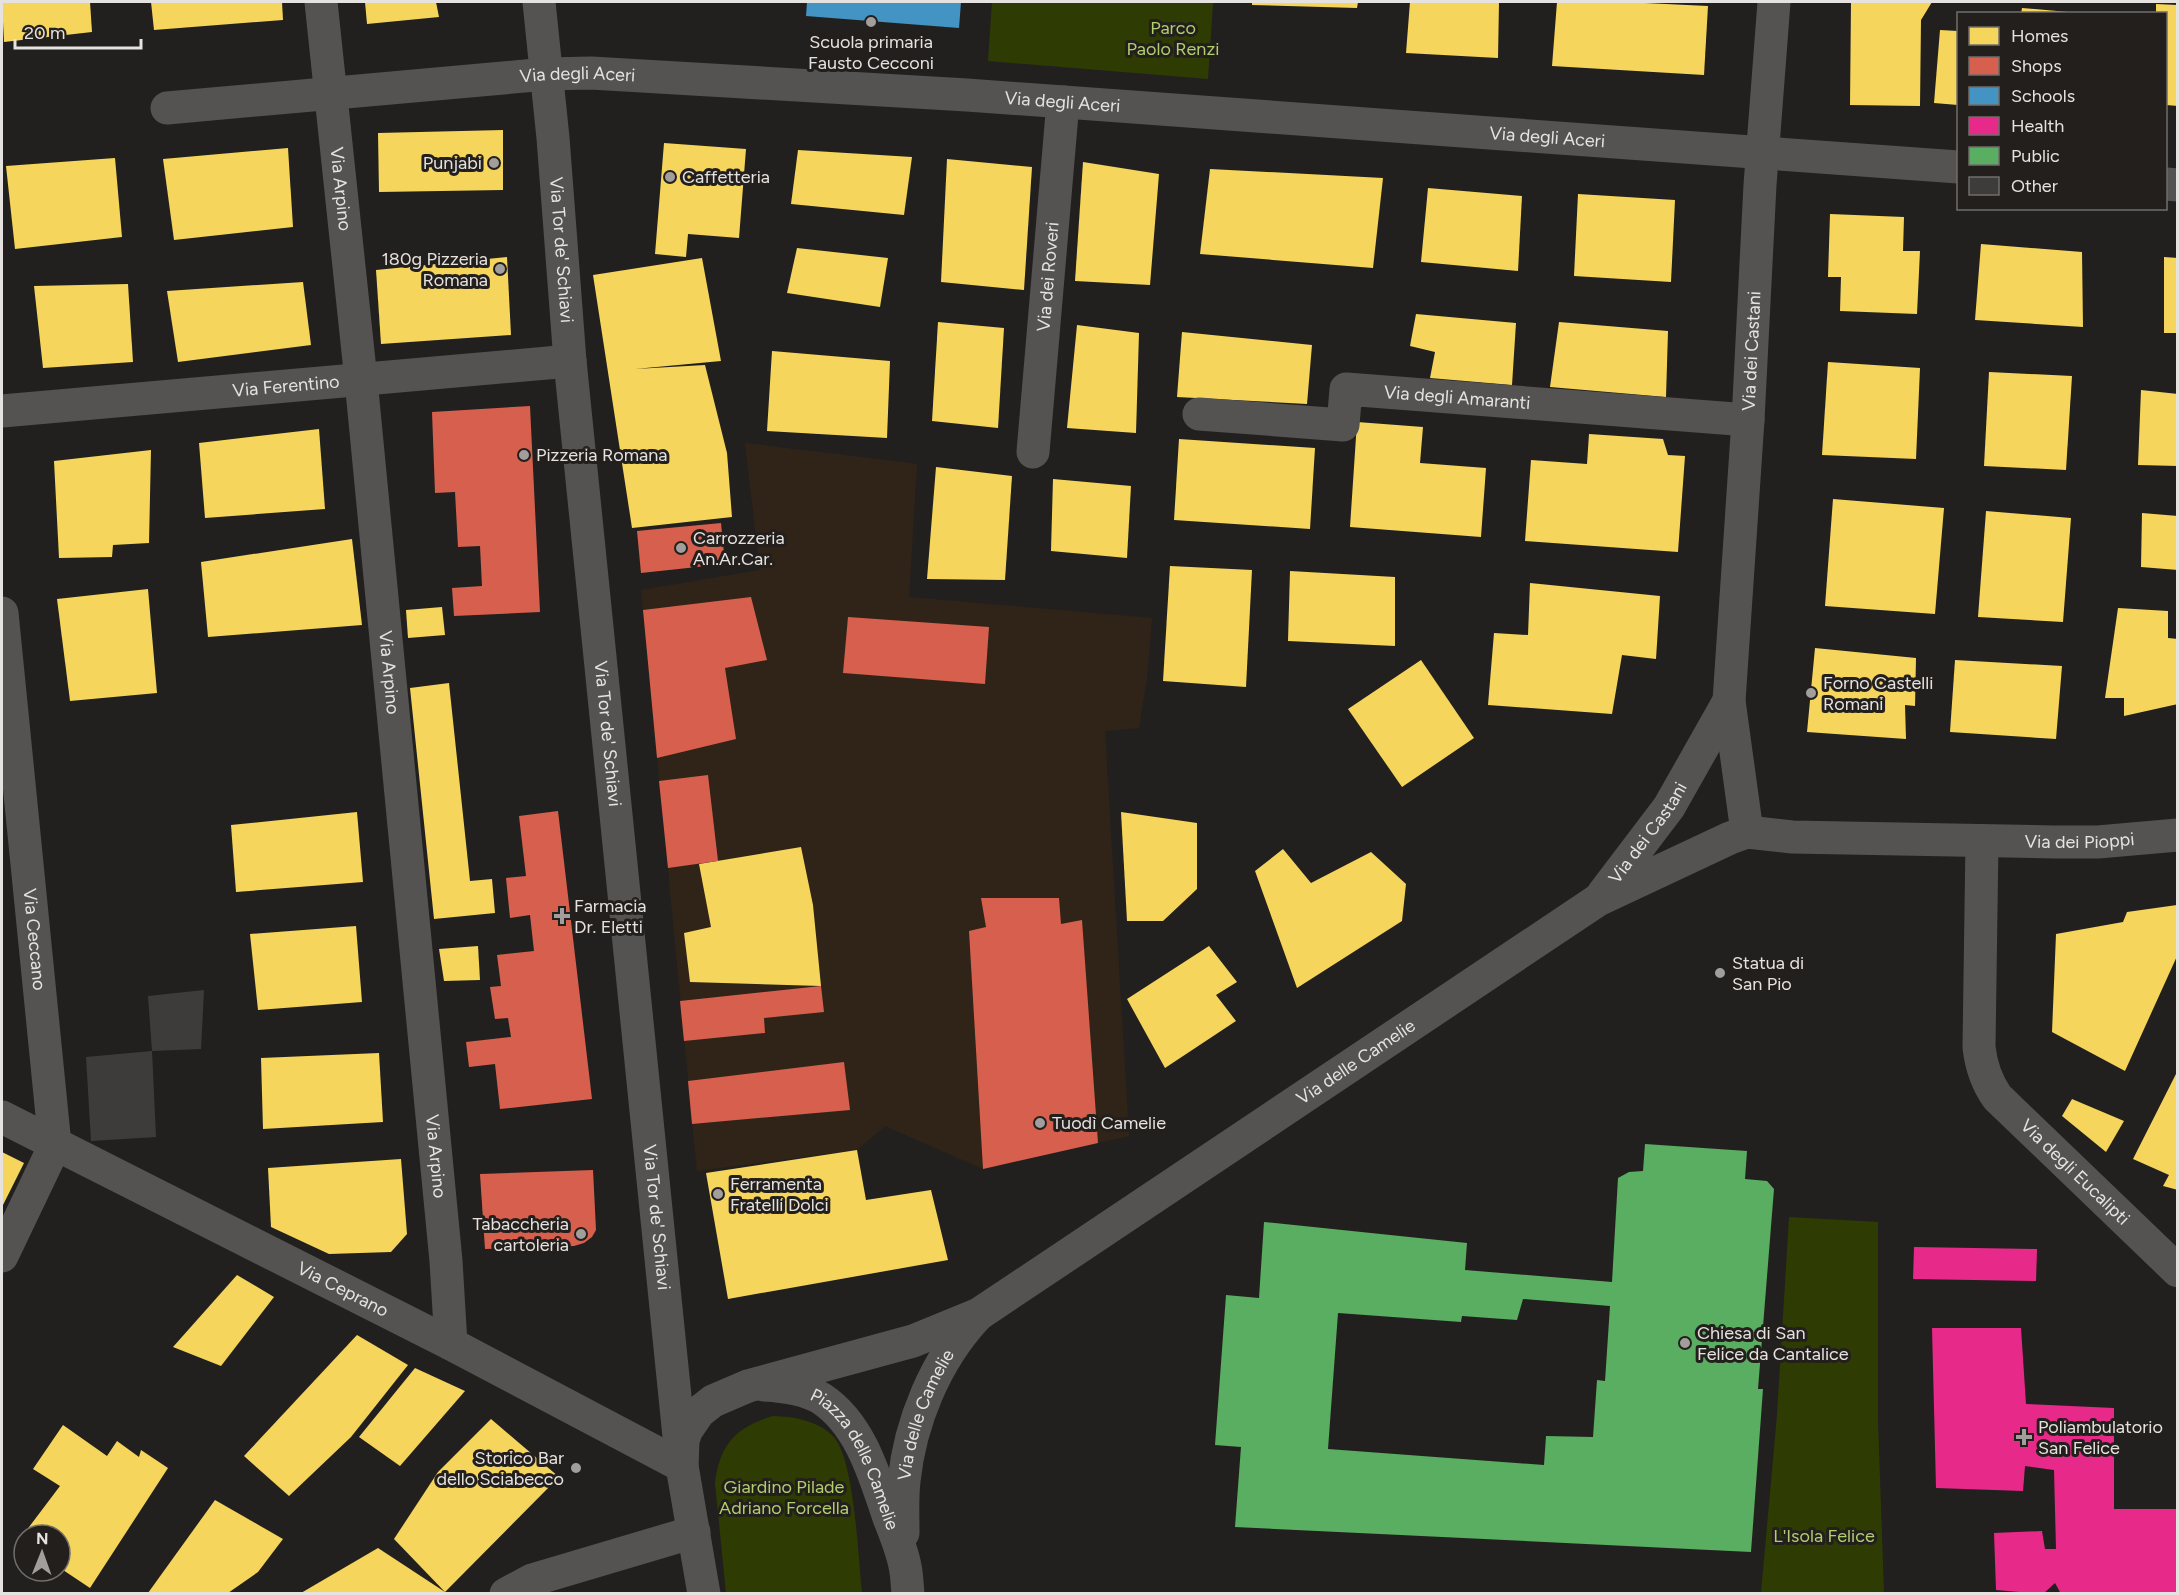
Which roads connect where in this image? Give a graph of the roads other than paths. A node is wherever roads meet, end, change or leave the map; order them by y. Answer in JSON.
{"nodes":[{"id":1,"x":321,"y":2,"type":"edge"},
{"id":2,"x":539,"y":2,"type":"edge"},
{"id":3,"x":1774,"y":2,"type":"edge"},
{"id":4,"x":547,"y":74,"type":"junction"},
{"id":5,"x":330,"y":94,"type":"junction"},
{"id":6,"x":1063,"y":102,"type":"junction"},
{"id":7,"x":167,"y":108,"type":"dead end"},
{"id":8,"x":1762,"y":152,"type":"junction"},
{"id":9,"x":1957,"y":168,"type":"edge"},
{"id":10,"x":570,"y":361,"type":"junction"},
{"id":11,"x":361,"y":380,"type":"junction"},
{"id":12,"x":2,"y":411,"type":"edge"},
{"id":13,"x":1199,"y":414,"type":"dead end"},
{"id":14,"x":1748,"y":420,"type":"junction"},
{"id":15,"x":1033,"y":452,"type":"dead end"},
{"id":16,"x":2,"y":613,"type":"edge"},
{"id":17,"x":1729,"y":701,"type":"junction"},
{"id":18,"x":1748,"y":831,"type":"junction"},
{"id":19,"x":2178,"y":835,"type":"edge"},
{"id":20,"x":1982,"y":841,"type":"junction"},
{"id":21,"x":1598,"y":900,"type":"junction"},
{"id":22,"x":2,"y":1117,"type":"edge"},
{"id":23,"x":55,"y":1145,"type":"junction"},
{"id":24,"x":2,"y":1256,"type":"edge"},
{"id":25,"x":2178,"y":1271,"type":"edge"},
{"id":26,"x":979,"y":1314,"type":"junction"},
{"id":27,"x":451,"y":1344,"type":"junction"},
{"id":28,"x":794,"y":1373,"type":"joint"},
{"id":29,"x":748,"y":1386,"type":"junction"},
{"id":30,"x":682,"y":1466,"type":"junction"},
{"id":31,"x":693,"y":1532,"type":"junction"},
{"id":32,"x":906,"y":1579,"type":"edge"},
{"id":33,"x":506,"y":1593,"type":"edge"},
{"id":34,"x":704,"y":1593,"type":"edge"}],
"edges":[{"from":1,"to":5,"type":"street","name":"Via Arpino"},
{"from":2,"to":4,"type":"street","name":"Via Tor de' Schiavi"},
{"from":3,"to":8,"type":"street","name":"Via dei Castani"},
{"from":4,"to":5,"type":"street","name":"Via degli Aceri"},
{"from":4,"to":6,"type":"street","name":"Via degli Aceri"},
{"from":4,"to":10,"type":"street","name":"Via Tor de' Schiavi"},
{"from":5,"to":7,"type":"street","name":"Via degli Aceri"},
{"from":5,"to":11,"type":"street","name":"Via Arpino"},
{"from":6,"to":8,"type":"street","name":"Via degli Aceri"},
{"from":6,"to":15,"type":"street","name":"Via dei Roveri"},
{"from":8,"to":9,"type":"street","name":"Via degli Aceri"},
{"from":8,"to":14,"type":"street","name":"Via dei Castani"},
{"from":10,"to":11,"type":"street","name":"Via Ferentino"},
{"from":10,"to":30,"type":"street","name":"Via Tor de' Schiavi"},
{"from":11,"to":12,"type":"street","name":"Via Ferentino"},
{"from":11,"to":27,"type":"street","name":"Via Arpino"},
{"from":13,"to":14,"type":"street","name":"Via degli Amaranti"},
{"from":14,"to":17,"type":"street","name":"Via dei Castani"},
{"from":16,"to":23,"type":"street","name":"Via Ceccano"},
{"from":17,"to":18,"type":"street","name":"Via dei Castani"},
{"from":17,"to":21,"type":"street","name":"Via dei Castani"},
{"from":18,"to":20,"type":"street","name":"Via dei Pioppi"},
{"from":18,"to":21,"type":"street","name":"Via delle Camelie"},
{"from":19,"to":20,"type":"street","name":"Via dei Pioppi"},
{"from":20,"to":25,"type":"street","name":"Via degli Eucalipti"},
{"from":21,"to":26,"type":"street","name":"Via delle Camelie"},
{"from":22,"to":23,"type":"street","name":"Via Ceprano"},
{"from":23,"to":24,"type":"street"},
{"from":23,"to":27,"type":"street","name":"Via Ceprano"},
{"from":26,"to":28,"type":"street","name":"Via delle Camelie"},
{"from":26,"to":32,"type":"street","name":"Via delle Camelie"},
{"from":27,"to":30,"type":"street","name":"Via Ceprano"},
{"from":28,"to":29,"type":"street","name":"Piazza delle Camelie"},
{"from":29,"to":30,"type":"street","name":"Piazza delle Camelie"},
{"from":29,"to":32,"type":"street","name":"Piazza delle Camelie"},
{"from":30,"to":31,"type":"street","name":"Piazza delle Camelie"},
{"from":31,"to":33,"type":"street"},
{"from":31,"to":34,"type":"street","name":"Piazza delle Camelie"}]}
